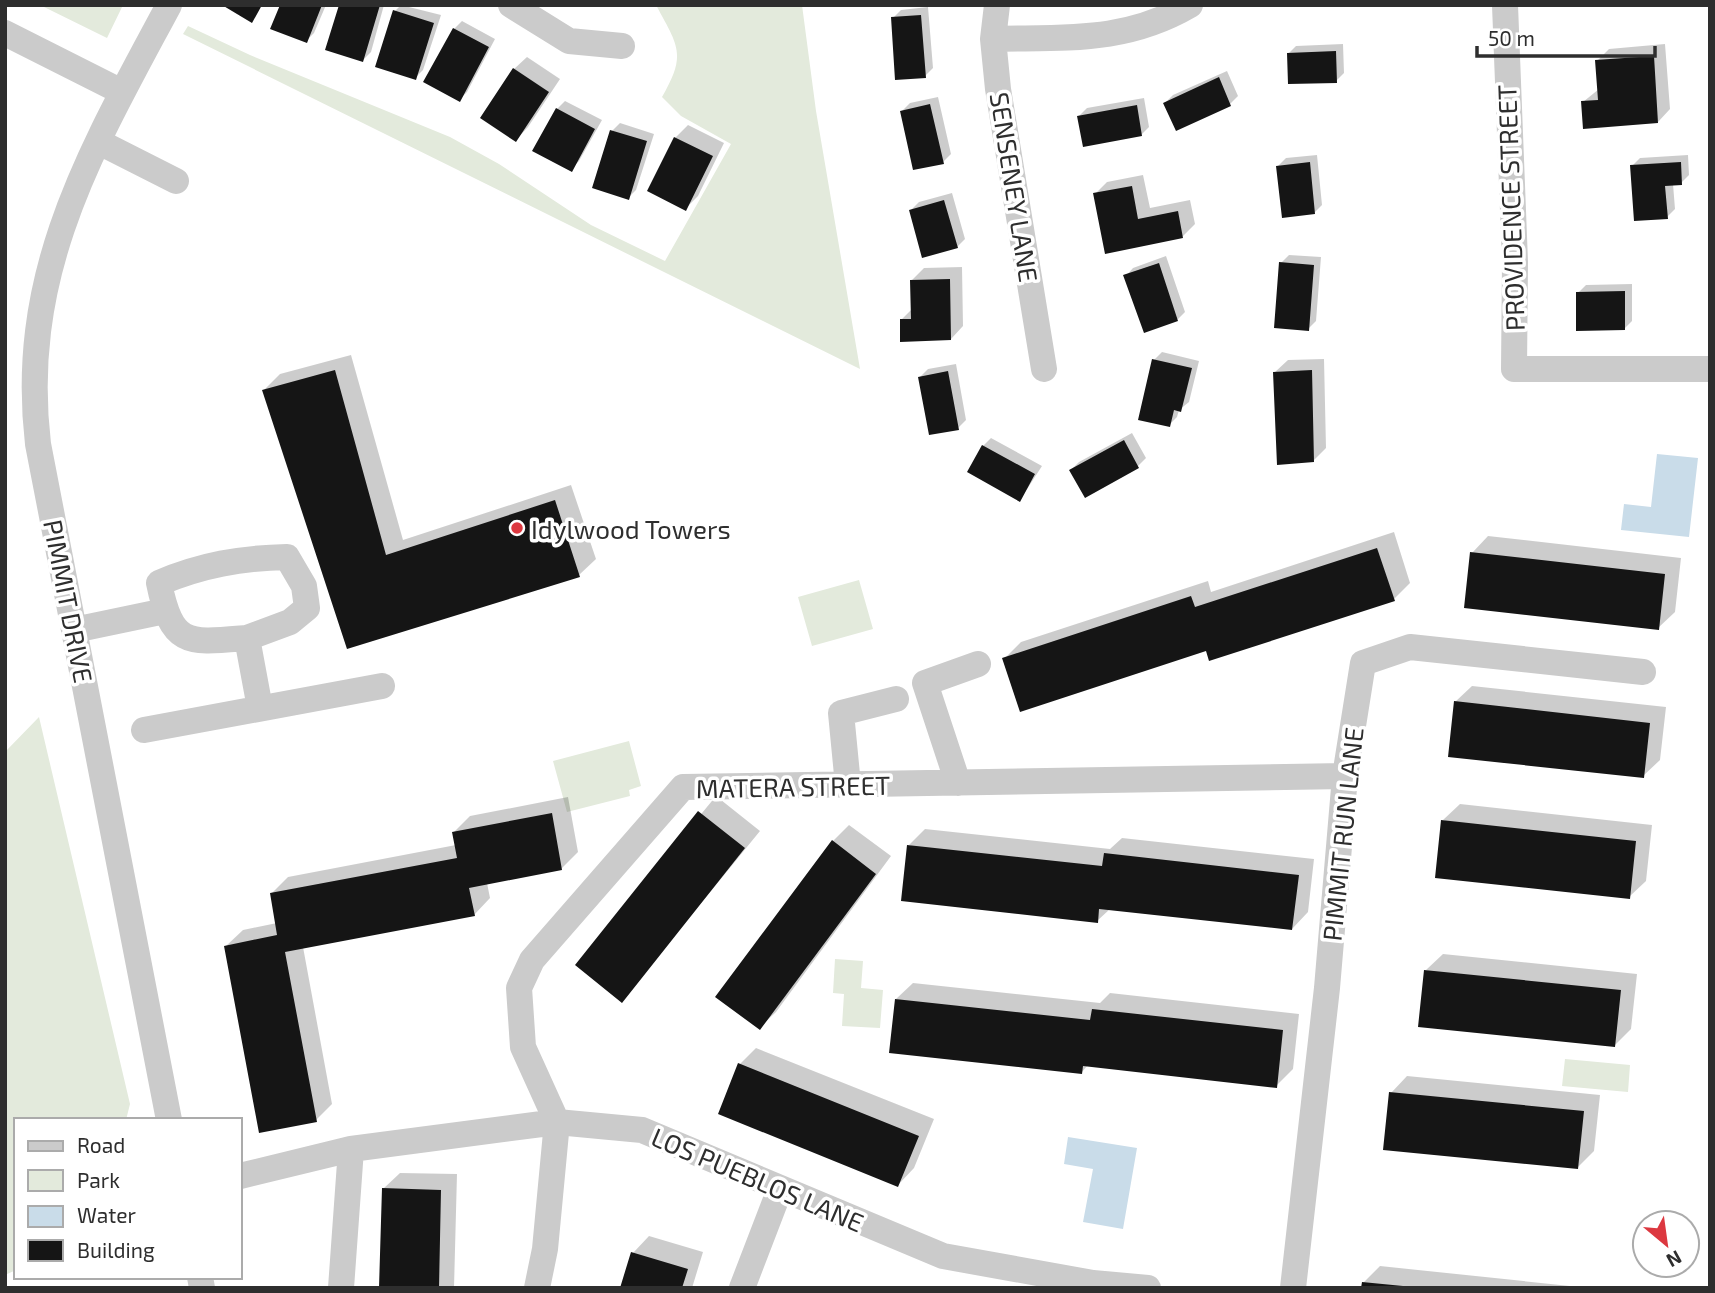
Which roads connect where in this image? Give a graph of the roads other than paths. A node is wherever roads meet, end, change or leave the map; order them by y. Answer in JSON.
{"nodes":[{"id":1,"x":169,"y":5,"type":"edge"},
{"id":2,"x":511,"y":5,"type":"edge"},
{"id":3,"x":997,"y":5,"type":"edge"},
{"id":4,"x":1190,"y":5,"type":"edge"},
{"id":5,"x":1505,"y":5,"type":"edge"},
{"id":6,"x":5,"y":33,"type":"edge"},
{"id":7,"x":993,"y":39,"type":"junction"},
{"id":8,"x":622,"y":46,"type":"dead end"},
{"id":9,"x":122,"y":92,"type":"junction"},
{"id":10,"x":99,"y":142,"type":"junction"},
{"id":11,"x":176,"y":181,"type":"dead end"},
{"id":12,"x":1044,"y":369,"type":"dead end"},
{"id":13,"x":1710,"y":369,"type":"edge"},
{"id":14,"x":164,"y":611,"type":"junction"},
{"id":15,"x":74,"y":630,"type":"junction"},
{"id":16,"x":247,"y":638,"type":"junction"},
{"id":17,"x":978,"y":664,"type":"dead end"},
{"id":18,"x":1643,"y":672,"type":"dead end"},
{"id":19,"x":382,"y":686,"type":"dead end"},
{"id":20,"x":896,"y":699,"type":"dead end"},
{"id":21,"x":260,"y":708,"type":"junction"},
{"id":22,"x":144,"y":730,"type":"dead end"},
{"id":23,"x":1345,"y":776,"type":"junction"},
{"id":24,"x":958,"y":783,"type":"junction"},
{"id":25,"x":848,"y":785,"type":"junction"},
{"id":26,"x":169,"y":1118,"type":"edge"},
{"id":27,"x":557,"y":1122,"type":"junction"},
{"id":28,"x":351,"y":1149,"type":"junction"},
{"id":29,"x":242,"y":1176,"type":"edge"},
{"id":30,"x":780,"y":1189,"type":"junction"},
{"id":31,"x":341,"y":1288,"type":"edge"},
{"id":32,"x":537,"y":1288,"type":"edge"},
{"id":33,"x":742,"y":1288,"type":"edge"},
{"id":34,"x":1148,"y":1288,"type":"edge"},
{"id":35,"x":1293,"y":1288,"type":"edge"}],
"edges":[{"from":1,"to":9,"type":"street","name":"PIMMIT DRIVE"},
{"from":2,"to":8,"type":"street"},
{"from":3,"to":7,"type":"street","name":"SENSENEY LANE"},
{"from":4,"to":7,"type":"street"},
{"from":5,"to":13,"type":"street","name":"PROVIDENCE STREET"},
{"from":6,"to":9,"type":"street"},
{"from":7,"to":12,"type":"street","name":"SENSENEY LANE"},
{"from":9,"to":10,"type":"street","name":"PIMMIT DRIVE"},
{"from":10,"to":11,"type":"street"},
{"from":10,"to":15,"type":"street","name":"PIMMIT DRIVE"},
{"from":14,"to":15,"type":"street"},
{"from":14,"to":16,"type":"street"},
{"from":14,"to":16,"type":"street"},
{"from":15,"to":26,"type":"street","name":"PIMMIT DRIVE"},
{"from":16,"to":21,"type":"street"},
{"from":17,"to":24,"type":"street"},
{"from":18,"to":23,"type":"street","name":"PIMMIT RUN LANE"},
{"from":19,"to":21,"type":"street"},
{"from":20,"to":25,"type":"street"},
{"from":21,"to":22,"type":"street"},
{"from":23,"to":24,"type":"street","name":"MATERA STREET"},
{"from":23,"to":35,"type":"street","name":"PIMMIT RUN LANE"},
{"from":24,"to":25,"type":"street","name":"MATERA STREET"},
{"from":25,"to":27,"type":"street","name":"MATERA STREET"},
{"from":27,"to":28,"type":"street","name":"LOS PUEBLOS LANE"},
{"from":27,"to":30,"type":"street","name":"LOS PUEBLOS LANE"},
{"from":27,"to":32,"type":"street","name":"MATERA STREET"},
{"from":28,"to":29,"type":"street","name":"LOS PUEBLOS LANE"},
{"from":28,"to":31,"type":"street"},
{"from":30,"to":33,"type":"street"},
{"from":30,"to":34,"type":"street","name":"LOS PUEBLOS LANE"}]}
